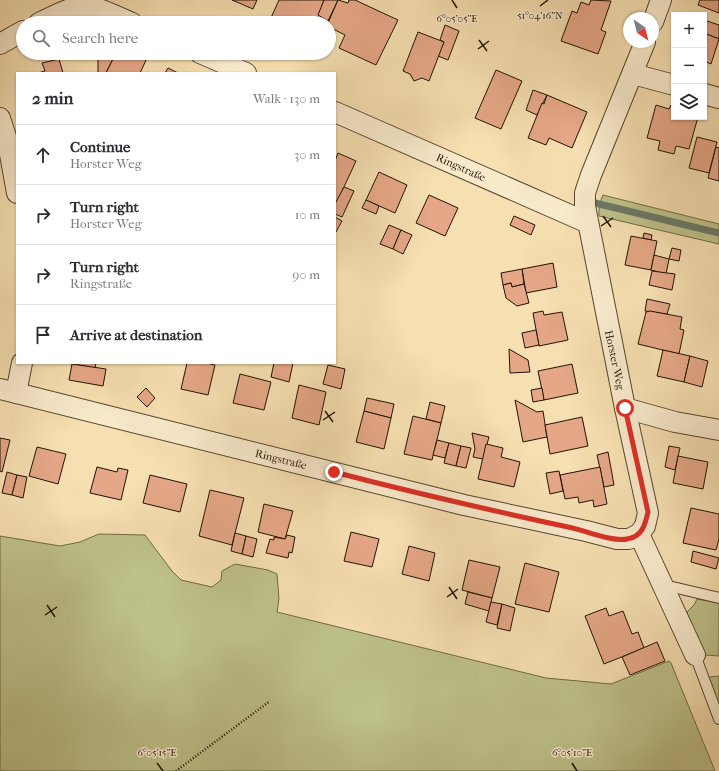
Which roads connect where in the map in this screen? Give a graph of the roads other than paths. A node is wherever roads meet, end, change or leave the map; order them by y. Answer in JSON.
{"nodes":[{"id":1,"x":661,"y":0,"type":"edge"},
{"id":2,"x":657,"y":12,"type":"edge"},
{"id":3,"x":53,"y":16,"type":"edge"},
{"id":4,"x":116,"y":16,"type":"edge"},
{"id":5,"x":16,"y":35,"type":"edge"},
{"id":6,"x":0,"y":44,"type":"edge"},
{"id":7,"x":643,"y":48,"type":"edge"},
{"id":8,"x":216,"y":60,"type":"edge"},
{"id":9,"x":244,"y":72,"type":"edge"},
{"id":10,"x":633,"y":74,"type":"junction"},
{"id":11,"x":671,"y":84,"type":"edge"},
{"id":12,"x":707,"y":95,"type":"edge"},
{"id":13,"x":719,"y":98,"type":"edge"},
{"id":14,"x":336,"y":112,"type":"edge"},
{"id":15,"x":0,"y":118,"type":"edge"},
{"id":16,"x":16,"y":187,"type":"edge"},
{"id":17,"x":586,"y":222,"type":"junction"},
{"id":18,"x":22,"y":364,"type":"edge"},
{"id":19,"x":8,"y":391,"type":"edge"},
{"id":20,"x":625,"y":408,"type":"junction"},
{"id":21,"x":719,"y":430,"type":"edge"},
{"id":22,"x":639,"y":534,"type":"junction"},
{"id":23,"x":664,"y":585,"type":"junction"},
{"id":24,"x":719,"y":598,"type":"edge"},
{"id":25,"x":695,"y":655,"type":"joint"},
{"id":26,"x":719,"y":719,"type":"edge"}],
"edges":[{"from":1,"to":2,"type":"street"},
{"from":3,"to":4,"type":"street"},
{"from":5,"to":6,"type":"street"},
{"from":7,"to":10,"type":"street","name":"Horster Weg"},
{"from":8,"to":9,"type":"street"},
{"from":10,"to":11,"type":"street"},
{"from":10,"to":17,"type":"street","name":"Horster Weg"},
{"from":12,"to":13,"type":"street"},
{"from":14,"to":17,"type":"street","name":"Ringstraße"},
{"from":15,"to":16,"type":"street"},
{"from":17,"to":20,"type":"street","name":"Horster Weg"},
{"from":18,"to":19,"type":"street","name":"Ringstraße"},
{"from":19,"to":22,"type":"street","name":"Ringstraße"},
{"from":20,"to":21,"type":"street"},
{"from":20,"to":22,"type":"street","name":"Horster Weg"},
{"from":22,"to":23,"type":"street"},
{"from":23,"to":24,"type":"lane"},
{"from":23,"to":25,"type":"street"},
{"from":25,"to":26,"type":"lane"}]}
